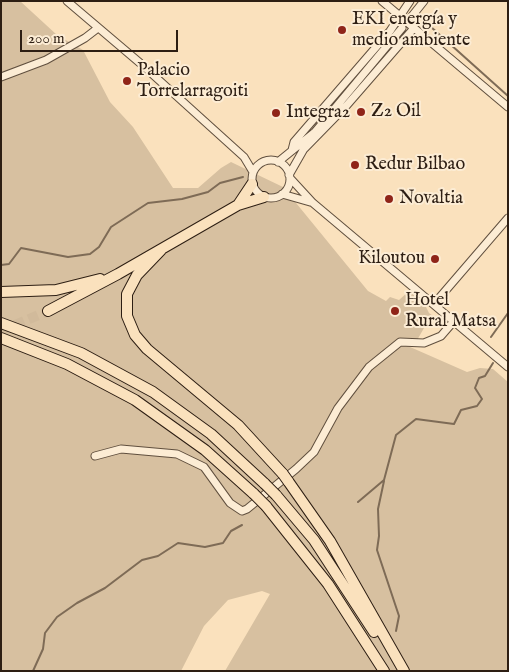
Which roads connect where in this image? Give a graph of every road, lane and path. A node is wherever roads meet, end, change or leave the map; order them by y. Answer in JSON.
{"nodes":[{"id":1,"x":67,"y":1,"type":"edge"},
{"id":2,"x":382,"y":1,"type":"edge"},
{"id":3,"x":410,"y":1,"type":"edge"},
{"id":4,"x":424,"y":1,"type":"edge"},
{"id":5,"x":400,"y":16,"type":"junction"},
{"id":6,"x":412,"y":16,"type":"dead end"},
{"id":7,"x":98,"y":28,"type":"junction"},
{"id":8,"x":402,"y":28,"type":"dead end"},
{"id":9,"x":414,"y":28,"type":"junction"},
{"id":10,"x":1,"y":77,"type":"edge"},
{"id":11,"x":508,"y":107,"type":"edge"},
{"id":12,"x":315,"y":132,"type":"junction"},
{"id":13,"x":292,"y":150,"type":"junction"},
{"id":14,"x":303,"y":150,"type":"junction"},
{"id":15,"x":244,"y":157,"type":"junction"},
{"id":16,"x":263,"y":162,"type":"junction"},
{"id":17,"x":278,"y":162,"type":"junction"},
{"id":18,"x":253,"y":172,"type":"junction"},
{"id":19,"x":290,"y":176,"type":"junction"},
{"id":20,"x":252,"y":184,"type":"junction"},
{"id":21,"x":282,"y":194,"type":"junction"},
{"id":22,"x":264,"y":197,"type":"junction"},
{"id":23,"x":313,"y":203,"type":"junction"},
{"id":24,"x":238,"y":205,"type":"junction"},
{"id":25,"x":508,"y":218,"type":"edge"},
{"id":26,"x":162,"y":250,"type":"junction"},
{"id":27,"x":118,"y":274,"type":"junction"},
{"id":28,"x":1,"y":292,"type":"edge"},
{"id":29,"x":434,"y":304,"type":"junction"},
{"id":30,"x":48,"y":311,"type":"tunnel mouth"},
{"id":31,"x":454,"y":321,"type":"junction"},
{"id":32,"x":1,"y":323,"type":"edge"},
{"id":33,"x":1,"y":338,"type":"edge"},
{"id":34,"x":508,"y":367,"type":"edge"},
{"id":35,"x":95,"y":456,"type":"dead end"},
{"id":36,"x":384,"y":671,"type":"edge"},
{"id":37,"x":399,"y":671,"type":"edge"},
{"id":38,"x":404,"y":671,"type":"edge"}],
"edges":[{"from":1,"to":7,"type":"street"},
{"from":2,"to":5,"type":"street"},
{"from":3,"to":5,"type":"street"},
{"from":4,"to":6,"type":"street"},
{"from":5,"to":9,"type":"street"},
{"from":5,"to":13,"type":"street"},
{"from":7,"to":10,"type":"street"},
{"from":7,"to":15,"type":"street"},
{"from":8,"to":12,"type":"street"},
{"from":9,"to":11,"type":"street"},
{"from":9,"to":14,"type":"street"},
{"from":12,"to":13,"type":"street"},
{"from":12,"to":14,"type":"street"},
{"from":13,"to":17,"type":"street"},
{"from":14,"to":19,"type":"street"},
{"from":15,"to":16,"type":"street"},
{"from":15,"to":18,"type":"street"},
{"from":16,"to":17,"type":"street"},
{"from":16,"to":18,"type":"street"},
{"from":17,"to":19,"type":"street"},
{"from":18,"to":20,"type":"street"},
{"from":19,"to":21,"type":"street"},
{"from":19,"to":23,"type":"street"},
{"from":20,"to":22,"type":"street"},
{"from":20,"to":24,"type":"highway"},
{"from":21,"to":22,"type":"street"},
{"from":21,"to":23,"type":"street"},
{"from":22,"to":24,"type":"highway"},
{"from":23,"to":29,"type":"street"},
{"from":24,"to":26,"type":"highway"},
{"from":25,"to":29,"type":"street"},
{"from":26,"to":27,"type":"highway"},
{"from":26,"to":38,"type":"highway"},
{"from":27,"to":28,"type":"highway"},
{"from":27,"to":30,"type":"highway"},
{"from":29,"to":31,"type":"street"},
{"from":31,"to":34,"type":"street"},
{"from":31,"to":35,"type":"street"},
{"from":32,"to":37,"type":"highway","bridge":true},
{"from":33,"to":36,"type":"highway","bridge":true}]}
